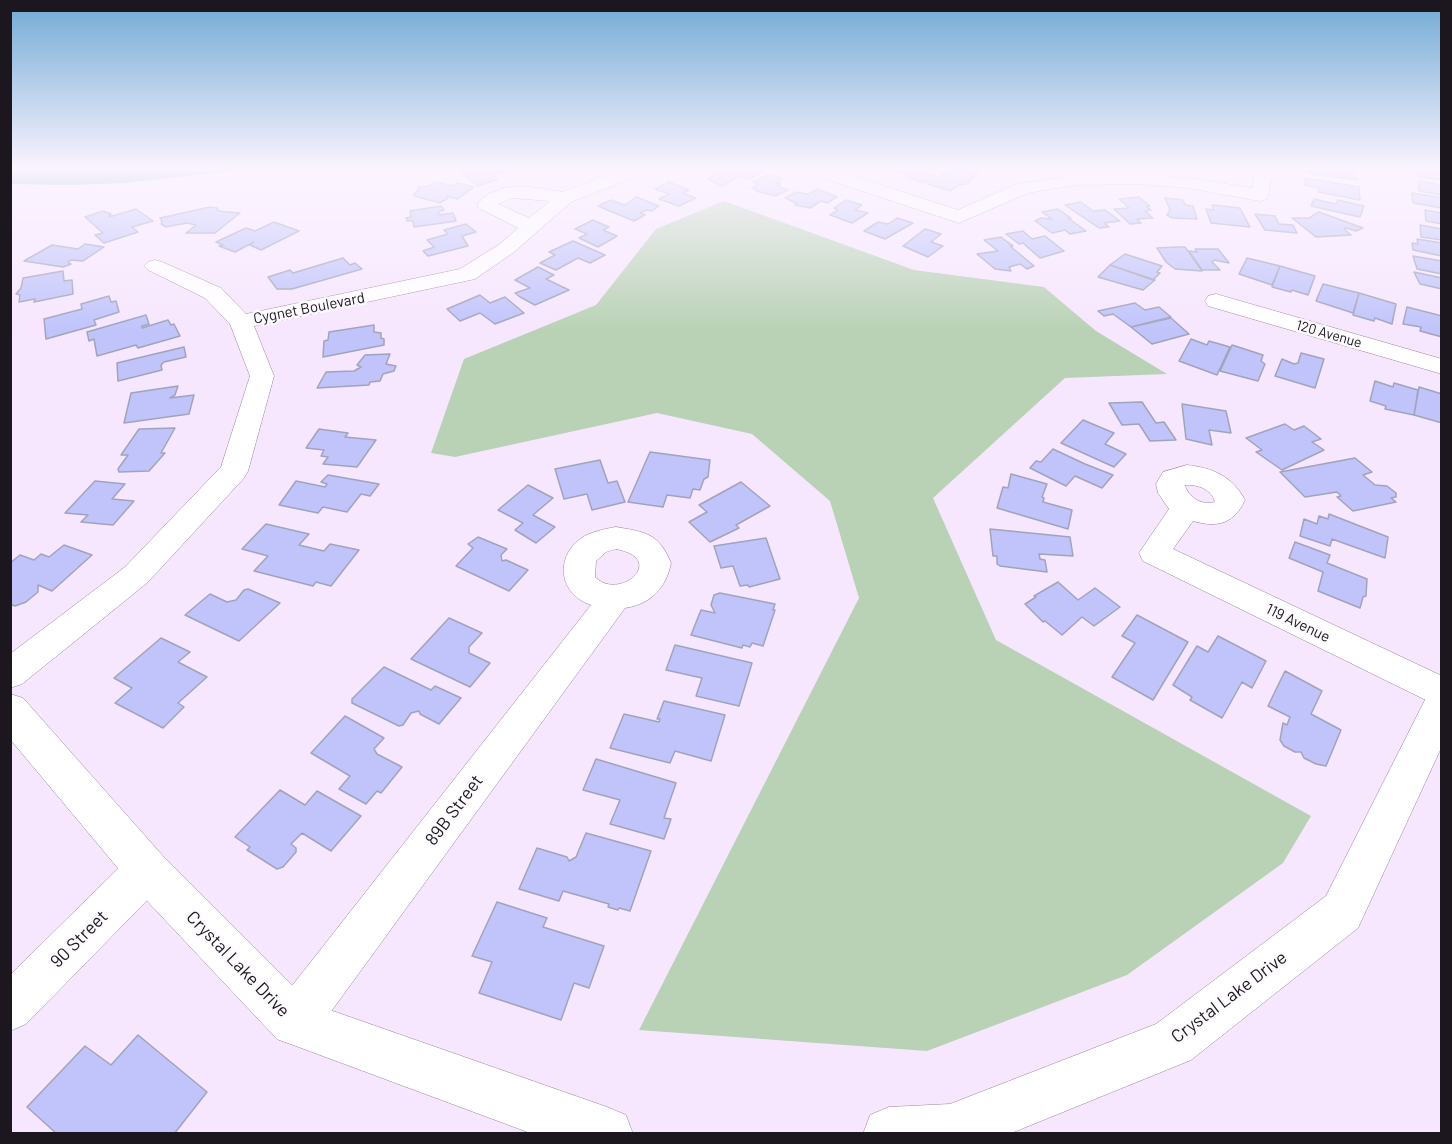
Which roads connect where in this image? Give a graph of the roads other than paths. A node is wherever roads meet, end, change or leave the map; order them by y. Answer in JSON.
{"nodes":[{"id":1,"x":524,"y":223,"type":"edge"},
{"id":2,"x":533,"y":223,"type":"edge"},
{"id":3,"x":530,"y":226,"type":"junction"},
{"id":4,"x":155,"y":266,"type":"dead end"},
{"id":5,"x":1216,"y":301,"type":"dead end"},
{"id":6,"x":241,"y":322,"type":"junction"},
{"id":7,"x":1442,"y":367,"type":"edge"},
{"id":8,"x":1187,"y":507,"type":"dead end"},
{"id":9,"x":615,"y":597,"type":"dead end"},
{"id":10,"x":10,"y":674,"type":"edge"},
{"id":11,"x":1442,"y":693,"type":"edge"},
{"id":12,"x":1442,"y":704,"type":"edge"},
{"id":13,"x":10,"y":710,"type":"edge"},
{"id":14,"x":147,"y":870,"type":"junction"},
{"id":15,"x":10,"y":1008,"type":"edge"},
{"id":16,"x":294,"y":1022,"type":"junction"},
{"id":17,"x":607,"y":1134,"type":"edge"},
{"id":18,"x":889,"y":1134,"type":"edge"}],
"edges":[{"from":1,"to":3,"type":"street"},
{"from":2,"to":3,"type":"street","name":"Cygnet Boulevard"},
{"from":3,"to":6,"type":"street","name":"Cygnet Boulevard"},
{"from":4,"to":6,"type":"street"},
{"from":5,"to":7,"type":"street","name":"120 Avenue"},
{"from":6,"to":10,"type":"street","name":"Cygnet Boulevard"},
{"from":8,"to":11,"type":"street","name":"119 Avenue"},
{"from":9,"to":16,"type":"street","name":"89B Street"},
{"from":12,"to":18,"type":"street","name":"Crystal Lake Drive"},
{"from":13,"to":14,"type":"street","name":"Crystal Lake Drive"},
{"from":14,"to":15,"type":"street","name":"90 Street"},
{"from":14,"to":16,"type":"street","name":"Crystal Lake Drive"},
{"from":16,"to":17,"type":"street","name":"Crystal Lake Drive"}]}
